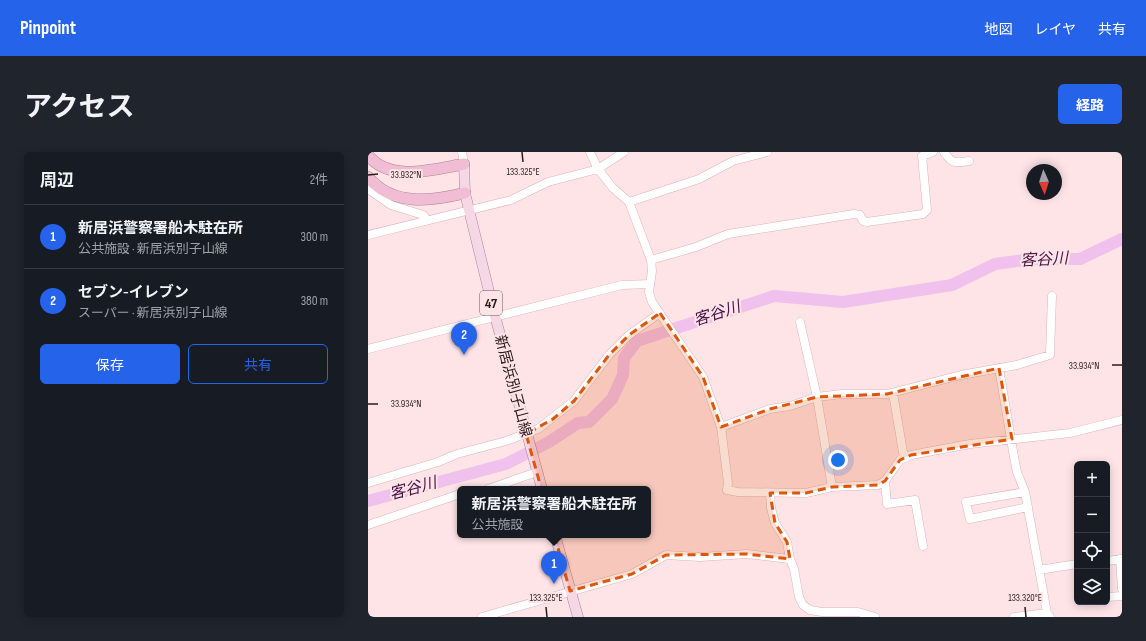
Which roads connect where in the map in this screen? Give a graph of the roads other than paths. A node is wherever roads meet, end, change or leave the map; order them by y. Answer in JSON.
{"nodes":[{"id":1,"x":462,"y":152,"type":"edge"},
{"id":2,"x":590,"y":152,"type":"edge"},
{"id":3,"x":624,"y":152,"type":"edge"},
{"id":4,"x":767,"y":152,"type":"edge"},
{"id":5,"x":932,"y":152,"type":"edge"},
{"id":6,"x":944,"y":152,"type":"edge"},
{"id":7,"x":368,"y":155,"type":"edge"},
{"id":8,"x":969,"y":161,"type":"dead end"},
{"id":9,"x":464,"y":164,"type":"junction"},
{"id":10,"x":598,"y":169,"type":"junction"},
{"id":11,"x":368,"y":177,"type":"edge"},
{"id":12,"x":368,"y":189,"type":"edge"},
{"id":13,"x":465,"y":193,"type":"junction"},
{"id":14,"x":629,"y":202,"type":"junction"},
{"id":15,"x":469,"y":210,"type":"junction"},
{"id":16,"x":427,"y":220,"type":"junction"},
{"id":17,"x":368,"y":235,"type":"edge"},
{"id":18,"x":652,"y":260,"type":"junction"},
{"id":19,"x":650,"y":284,"type":"junction"},
{"id":20,"x":1052,"y":296,"type":"dead end"},
{"id":21,"x":660,"y":314,"type":"junction"},
{"id":22,"x":494,"y":316,"type":"junction"},
{"id":23,"x":800,"y":322,"type":"dead end"},
{"id":24,"x":368,"y":349,"type":"edge"},
{"id":25,"x":999,"y":368,"type":"junction"},
{"id":26,"x":893,"y":393,"type":"junction"},
{"id":27,"x":817,"y":397,"type":"junction"},
{"id":28,"x":1122,"y":420,"type":"edge"},
{"id":29,"x":721,"y":426,"type":"junction"},
{"id":30,"x":527,"y":437,"type":"junction"},
{"id":31,"x":1012,"y":439,"type":"junction"},
{"id":32,"x":904,"y":458,"type":"junction"},
{"id":33,"x":537,"y":470,"type":"junction"},
{"id":34,"x":885,"y":482,"type":"junction"},
{"id":35,"x":368,"y":483,"type":"edge"},
{"id":36,"x":496,"y":486,"type":"edge"},
{"id":37,"x":541,"y":486,"type":"edge"},
{"id":38,"x":832,"y":487,"type":"junction"},
{"id":39,"x":1025,"y":492,"type":"junction"},
{"id":40,"x":770,"y":493,"type":"junction"},
{"id":41,"x":457,"y":495,"type":"edge"},
{"id":42,"x":1028,"y":507,"type":"junction"},
{"id":43,"x":368,"y":525,"type":"edge"},
{"id":44,"x":556,"y":538,"type":"edge"},
{"id":45,"x":923,"y":546,"type":"dead end"},
{"id":46,"x":790,"y":559,"type":"junction"},
{"id":47,"x":1121,"y":559,"type":"edge"},
{"id":48,"x":1110,"y":561,"type":"edge"},
{"id":49,"x":1074,"y":564,"type":"edge"},
{"id":50,"x":1039,"y":570,"type":"junction"},
{"id":51,"x":1122,"y":589,"type":"edge"},
{"id":52,"x":570,"y":591,"type":"junction"},
{"id":53,"x":1122,"y":596,"type":"edge"},
{"id":54,"x":1110,"y":597,"type":"edge"},
{"id":55,"x":1049,"y":615,"type":"edge"},
{"id":56,"x":482,"y":617,"type":"edge"},
{"id":57,"x":578,"y":617,"type":"edge"},
{"id":58,"x":875,"y":617,"type":"edge"},
{"id":59,"x":1014,"y":617,"type":"edge"}],
"edges":[{"from":1,"to":9,"type":"street"},
{"from":2,"to":10,"type":"street"},
{"from":3,"to":10,"type":"street"},
{"from":4,"to":14,"type":"street"},
{"from":5,"to":18,"type":"street"},
{"from":6,"to":8,"type":"street"},
{"from":7,"to":9,"type":"highway"},
{"from":9,"to":13,"type":"main road","name":"新居浜別子山線","number":"47"},
{"from":10,"to":14,"type":"street"},
{"from":10,"to":15,"type":"street"},
{"from":11,"to":13,"type":"highway"},
{"from":12,"to":16,"type":"street"},
{"from":13,"to":15,"type":"main road","name":"新居浜別子山線","number":"47"},
{"from":14,"to":18,"type":"street"},
{"from":15,"to":16,"type":"street"},
{"from":15,"to":22,"type":"main road","name":"新居浜別子山線","number":"47"},
{"from":16,"to":17,"type":"street"},
{"from":18,"to":19,"type":"street"},
{"from":19,"to":21,"type":"street"},
{"from":19,"to":22,"type":"street"},
{"from":20,"to":25,"type":"street"},
{"from":21,"to":29,"type":"street"},
{"from":21,"to":30,"type":"street"},
{"from":22,"to":24,"type":"street"},
{"from":22,"to":30,"type":"main road","name":"新居浜別子山線","number":"47"},
{"from":23,"to":27,"type":"street"},
{"from":25,"to":26,"type":"street"},
{"from":25,"to":31,"type":"street"},
{"from":26,"to":27,"type":"street"},
{"from":26,"to":32,"type":"street"},
{"from":27,"to":29,"type":"street"},
{"from":27,"to":38,"type":"street"},
{"from":28,"to":31,"type":"street"},
{"from":29,"to":40,"type":"street"},
{"from":30,"to":33,"type":"main road","name":"新居浜別子山線","number":"47"},
{"from":30,"to":35,"type":"street"},
{"from":31,"to":32,"type":"street"},
{"from":31,"to":39,"type":"street"},
{"from":32,"to":34,"type":"street"},
{"from":33,"to":36,"type":"street"},
{"from":33,"to":37,"type":"main road","name":"新居浜別子山線","number":"47"},
{"from":34,"to":38,"type":"street"},
{"from":34,"to":45,"type":"street"},
{"from":38,"to":40,"type":"street"},
{"from":39,"to":42,"type":"street"},
{"from":39,"to":42,"type":"street"},
{"from":40,"to":46,"type":"street"},
{"from":41,"to":43,"type":"street"},
{"from":42,"to":50,"type":"street"},
{"from":44,"to":52,"type":"main road"},
{"from":46,"to":52,"type":"street"},
{"from":46,"to":58,"type":"street"},
{"from":47,"to":48,"type":"street"},
{"from":47,"to":51,"type":"street"},
{"from":49,"to":50,"type":"street"},
{"from":50,"to":55,"type":"street"},
{"from":52,"to":56,"type":"street"},
{"from":52,"to":57,"type":"main road"},
{"from":53,"to":54,"type":"street"},
{"from":55,"to":59,"type":"street"}]}
